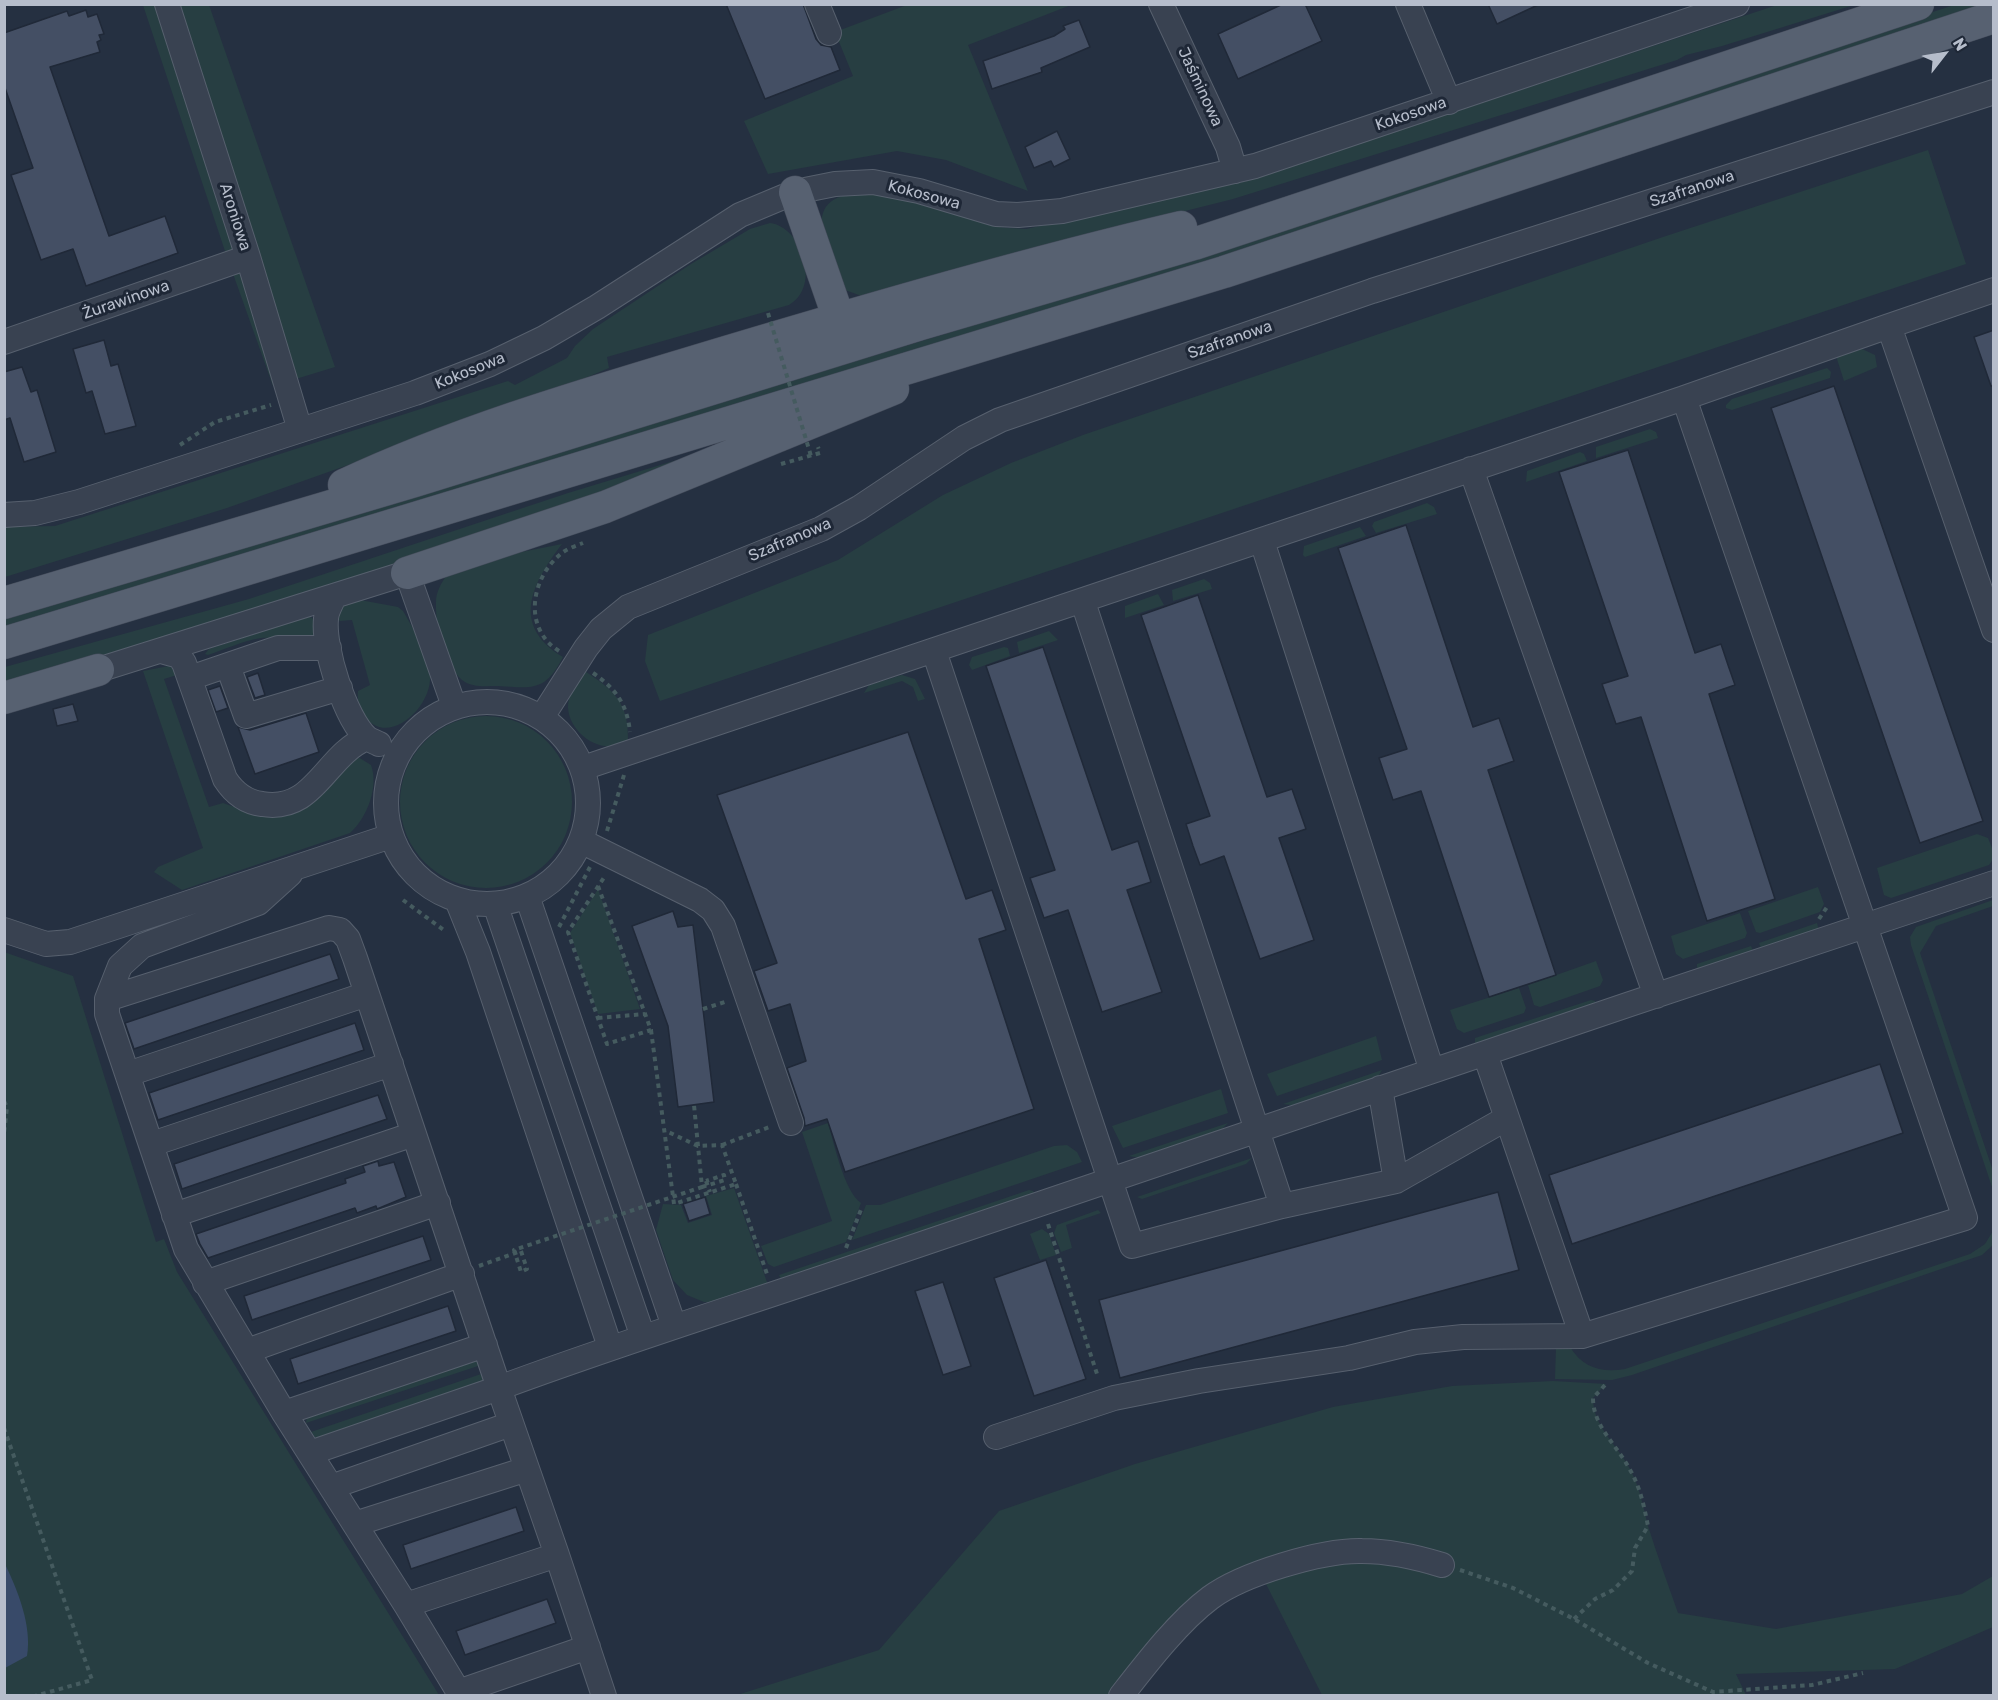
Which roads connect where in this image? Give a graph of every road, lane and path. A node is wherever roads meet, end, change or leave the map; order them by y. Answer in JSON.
{"nodes":[{"id":1,"x":166,"y":4,"type":"edge"},
{"id":2,"x":817,"y":4,"type":"edge"},
{"id":3,"x":1161,"y":4,"type":"edge"},
{"id":4,"x":1408,"y":4,"type":"edge"},
{"id":5,"x":1737,"y":4,"type":"edge"},
{"id":6,"x":1918,"y":4,"type":"edge"},
{"id":7,"x":1994,"y":17,"type":"edge"},
{"id":8,"x":829,"y":33,"type":"dead end"},
{"id":9,"x":1994,"y":92,"type":"edge"},
{"id":10,"x":1449,"y":102,"type":"junction"},
{"id":11,"x":1235,"y":171,"type":"junction"},
{"id":12,"x":795,"y":192,"type":"junction"},
{"id":13,"x":1318,"y":204,"type":"junction"},
{"id":14,"x":248,"y":257,"type":"junction"},
{"id":15,"x":1994,"y":290,"type":"edge"},
{"id":16,"x":768,"y":313,"type":"dead end"},
{"id":17,"x":775,"y":319,"type":"dead end"},
{"id":18,"x":838,"y":319,"type":"junction"},
{"id":19,"x":764,"y":323,"type":"dead end"},
{"id":20,"x":1889,"y":326,"type":"junction"},
{"id":21,"x":1006,"y":338,"type":"junction"},
{"id":22,"x":4,"y":342,"type":"edge"},
{"id":23,"x":1684,"y":398,"type":"junction"},
{"id":24,"x":273,"y":405,"type":"dead end"},
{"id":25,"x":300,"y":430,"type":"junction"},
{"id":26,"x":175,"y":449,"type":"dead end"},
{"id":27,"x":811,"y":456,"type":"dead end"},
{"id":28,"x":1471,"y":469,"type":"junction"},
{"id":29,"x":4,"y":515,"type":"edge"},
{"id":30,"x":251,"y":529,"type":"junction"},
{"id":31,"x":1262,"y":541,"type":"junction"},
{"id":32,"x":407,"y":573,"type":"junction"},
{"id":33,"x":334,"y":597,"type":"junction"},
{"id":34,"x":1083,"y":602,"type":"junction"},
{"id":35,"x":4,"y":603,"type":"edge"},
{"id":36,"x":1994,"y":630,"type":"edge"},
{"id":37,"x":4,"y":643,"type":"edge"},
{"id":38,"x":329,"y":648,"type":"junction"},
{"id":39,"x":161,"y":651,"type":"junction"},
{"id":40,"x":934,"y":651,"type":"junction"},
{"id":41,"x":228,"y":666,"type":"junction"},
{"id":42,"x":98,"y":670,"type":"joint"},
{"id":43,"x":190,"y":678,"type":"junction"},
{"id":44,"x":339,"y":688,"type":"junction"},
{"id":45,"x":4,"y":698,"type":"edge"},
{"id":46,"x":454,"y":706,"type":"junction"},
{"id":47,"x":542,"y":717,"type":"junction"},
{"id":48,"x":367,"y":738,"type":"junction"},
{"id":49,"x":398,"y":754,"type":"junction"},
{"id":50,"x":583,"y":768,"type":"junction"},
{"id":51,"x":391,"y":836,"type":"junction"},
{"id":52,"x":581,"y":841,"type":"junction"},
{"id":53,"x":614,"y":862,"type":"junction"},
{"id":54,"x":298,"y":866,"type":"junction"},
{"id":55,"x":1994,"y":884,"type":"edge"},
{"id":56,"x":598,"y":886,"type":"junction"},
{"id":57,"x":527,"y":896,"type":"junction"},
{"id":58,"x":457,"y":900,"type":"junction"},
{"id":59,"x":495,"y":904,"type":"junction"},
{"id":60,"x":1864,"y":926,"type":"junction"},
{"id":61,"x":4,"y":930,"type":"edge"},
{"id":62,"x":556,"y":933,"type":"dead end"},
{"id":63,"x":367,"y":994,"type":"junction"},
{"id":64,"x":1656,"y":996,"type":"junction"},
{"id":65,"x":108,"y":999,"type":"junction"},
{"id":66,"x":645,"y":1014,"type":"junction"},
{"id":67,"x":598,"y":1018,"type":"junction"},
{"id":68,"x":651,"y":1030,"type":"junction"},
{"id":69,"x":1485,"y":1054,"type":"junction"},
{"id":70,"x":391,"y":1064,"type":"junction"},
{"id":71,"x":1432,"y":1071,"type":"junction"},
{"id":72,"x":128,"y":1074,"type":"junction"},
{"id":73,"x":1380,"y":1088,"type":"junction"},
{"id":74,"x":4,"y":1101,"type":"edge"},
{"id":75,"x":694,"y":1105,"type":"dead end"},
{"id":76,"x":1507,"y":1118,"type":"junction"},
{"id":77,"x":791,"y":1124,"type":"dead end"},
{"id":78,"x":1256,"y":1129,"type":"junction"},
{"id":79,"x":664,"y":1130,"type":"junction"},
{"id":80,"x":4,"y":1134,"type":"edge"},
{"id":81,"x":414,"y":1134,"type":"junction"},
{"id":82,"x":152,"y":1144,"type":"junction"},
{"id":83,"x":1110,"y":1180,"type":"junction"},
{"id":84,"x":1396,"y":1181,"type":"junction"},
{"id":85,"x":736,"y":1184,"type":"junction"},
{"id":86,"x":702,"y":1187,"type":"junction"},
{"id":87,"x":710,"y":1192,"type":"junction"},
{"id":88,"x":438,"y":1203,"type":"junction"},
{"id":89,"x":1282,"y":1206,"type":"junction"},
{"id":90,"x":862,"y":1207,"type":"dead end"},
{"id":91,"x":174,"y":1215,"type":"junction"},
{"id":92,"x":1048,"y":1224,"type":"dead end"},
{"id":93,"x":857,"y":1245,"type":"dead end"},
{"id":94,"x":846,"y":1249,"type":"junction"},
{"id":95,"x":834,"y":1252,"type":"dead end"},
{"id":96,"x":468,"y":1271,"type":"junction"},
{"id":97,"x":778,"y":1271,"type":"dead end"},
{"id":98,"x":205,"y":1283,"type":"junction"},
{"id":99,"x":674,"y":1326,"type":"junction"},
{"id":100,"x":1582,"y":1336,"type":"junction"},
{"id":101,"x":643,"y":1337,"type":"junction"},
{"id":102,"x":485,"y":1345,"type":"junction"},
{"id":103,"x":610,"y":1347,"type":"junction"},
{"id":104,"x":247,"y":1351,"type":"junction"},
{"id":105,"x":1098,"y":1377,"type":"dead end"},
{"id":106,"x":1606,"y":1384,"type":"dead end"},
{"id":107,"x":500,"y":1388,"type":"junction"},
{"id":108,"x":284,"y":1413,"type":"junction"},
{"id":109,"x":512,"y":1424,"type":"junction"},
{"id":110,"x":4,"y":1428,"type":"edge"},
{"id":111,"x":996,"y":1437,"type":"dead end"},
{"id":112,"x":310,"y":1453,"type":"junction"},
{"id":113,"x":527,"y":1469,"type":"junction"},
{"id":114,"x":331,"y":1487,"type":"junction"},
{"id":115,"x":355,"y":1524,"type":"junction"},
{"id":116,"x":557,"y":1555,"type":"junction"},
{"id":117,"x":1442,"y":1565,"type":"joint"},
{"id":118,"x":406,"y":1605,"type":"junction"},
{"id":119,"x":1574,"y":1619,"type":"junction"},
{"id":120,"x":588,"y":1647,"type":"junction"},
{"id":121,"x":1863,"y":1673,"type":"dead end"},
{"id":122,"x":460,"y":1694,"type":"edge"},
{"id":123,"x":35,"y":1695,"type":"edge"},
{"id":124,"x":604,"y":1695,"type":"edge"},
{"id":125,"x":1123,"y":1695,"type":"edge"}],
"edges":[{"from":1,"to":14,"type":"street","name":"Aroniowa"},
{"from":2,"to":8,"type":"street"},
{"from":3,"to":11,"type":"street","name":"Jaśminowa"},
{"from":4,"to":10,"type":"street"},
{"from":5,"to":10,"type":"street","name":"Kokosowa"},
{"from":6,"to":13,"type":"main road"},
{"from":7,"to":21,"type":"main road"},
{"from":9,"to":47,"type":"street","name":"Szafranowa"},
{"from":10,"to":11,"type":"street","name":"Kokosowa"},
{"from":11,"to":12,"type":"street","name":"Kokosowa"},
{"from":12,"to":18,"type":"main road"},
{"from":12,"to":25,"type":"street","name":"Kokosowa"},
{"from":13,"to":18,"type":"main road"},
{"from":13,"to":30,"type":"main road"},
{"from":14,"to":22,"type":"street","name":"Żurawinowa"},
{"from":14,"to":25,"type":"street","name":"Aroniowa"},
{"from":15,"to":20,"type":"street"},
{"from":16,"to":27,"type":"path","bridge":true},
{"from":17,"to":19,"type":"path"},
{"from":18,"to":30,"type":"main road"},
{"from":20,"to":23,"type":"street"},
{"from":20,"to":36,"type":"street"},
{"from":21,"to":32,"type":"main road"},
{"from":21,"to":37,"type":"main road"},
{"from":23,"to":28,"type":"street"},
{"from":23,"to":60,"type":"street"},
{"from":24,"to":26,"type":"path"},
{"from":25,"to":29,"type":"street","name":"Kokosowa"},
{"from":28,"to":31,"type":"street"},
{"from":28,"to":64,"type":"street"},
{"from":30,"to":35,"type":"main road"},
{"from":31,"to":34,"type":"street"},
{"from":31,"to":71,"type":"street"},
{"from":32,"to":33,"type":"street"},
{"from":32,"to":46,"type":"street"},
{"from":33,"to":38,"type":"street"},
{"from":33,"to":39,"type":"street"},
{"from":34,"to":40,"type":"street"},
{"from":34,"to":78,"type":"street"},
{"from":38,"to":41,"type":"street"},
{"from":38,"to":44,"type":"street"},
{"from":39,"to":42,"type":"street"},
{"from":39,"to":43,"type":"street"},
{"from":40,"to":50,"type":"street"},
{"from":40,"to":83,"type":"street"},
{"from":41,"to":43,"type":"street"},
{"from":41,"to":44,"type":"street"},
{"from":42,"to":45,"type":"main road"},
{"from":43,"to":48,"type":"street"},
{"from":44,"to":48,"type":"street"},
{"from":46,"to":47,"type":"street"},
{"from":46,"to":49,"type":"street"},
{"from":47,"to":50,"type":"street"},
{"from":48,"to":49,"type":"street"},
{"from":49,"to":51,"type":"street"},
{"from":50,"to":52,"type":"street"},
{"from":51,"to":54,"type":"street"},
{"from":51,"to":58,"type":"street"},
{"from":52,"to":53,"type":"street"},
{"from":52,"to":57,"type":"street"},
{"from":53,"to":56,"type":"path"},
{"from":53,"to":62,"type":"path"},
{"from":53,"to":77,"type":"street"},
{"from":54,"to":61,"type":"street"},
{"from":54,"to":65,"type":"street"},
{"from":55,"to":60,"type":"street"},
{"from":56,"to":66,"type":"path"},
{"from":56,"to":67,"type":"path"},
{"from":57,"to":59,"type":"street"},
{"from":57,"to":99,"type":"street"},
{"from":58,"to":59,"type":"street"},
{"from":58,"to":103,"type":"street"},
{"from":59,"to":101,"type":"street"},
{"from":60,"to":64,"type":"street"},
{"from":60,"to":100,"type":"street"},
{"from":63,"to":65,"type":"street"},
{"from":63,"to":70,"type":"street"},
{"from":63,"to":72,"type":"street"},
{"from":64,"to":69,"type":"street"},
{"from":65,"to":72,"type":"street"},
{"from":66,"to":67,"type":"path"},
{"from":66,"to":68,"type":"path"},
{"from":67,"to":68,"type":"path"},
{"from":68,"to":79,"type":"path"},
{"from":69,"to":71,"type":"street"},
{"from":69,"to":76,"type":"street"},
{"from":70,"to":81,"type":"street"},
{"from":70,"to":82,"type":"street"},
{"from":71,"to":73,"type":"street"},
{"from":72,"to":82,"type":"street"},
{"from":73,"to":78,"type":"street"},
{"from":73,"to":84,"type":"street"},
{"from":74,"to":80,"type":"path"},
{"from":75,"to":86,"type":"path","bridge":true},
{"from":76,"to":84,"type":"street"},
{"from":76,"to":100,"type":"street"},
{"from":78,"to":83,"type":"street"},
{"from":78,"to":89,"type":"street"},
{"from":79,"to":85,"type":"path"},
{"from":79,"to":87,"type":"path"},
{"from":81,"to":88,"type":"street"},
{"from":81,"to":91,"type":"street"},
{"from":82,"to":91,"type":"street"},
{"from":83,"to":89,"type":"street"},
{"from":83,"to":99,"type":"street"},
{"from":84,"to":89,"type":"street"},
{"from":85,"to":87,"type":"path"},
{"from":85,"to":97,"type":"path"},
{"from":86,"to":87,"type":"path","bridge":true},
{"from":86,"to":96,"type":"path","bridge":true},
{"from":88,"to":96,"type":"street"},
{"from":88,"to":98,"type":"street"},
{"from":90,"to":94,"type":"path"},
{"from":91,"to":98,"type":"street"},
{"from":92,"to":105,"type":"path"},
{"from":93,"to":94,"type":"path"},
{"from":94,"to":95,"type":"path"},
{"from":96,"to":102,"type":"street"},
{"from":96,"to":104,"type":"street"},
{"from":98,"to":104,"type":"street"},
{"from":99,"to":101,"type":"street"},
{"from":100,"to":111,"type":"street"},
{"from":101,"to":103,"type":"street"},
{"from":102,"to":107,"type":"street"},
{"from":102,"to":108,"type":"street"},
{"from":103,"to":107,"type":"street"},
{"from":104,"to":108,"type":"street"},
{"from":106,"to":119,"type":"path"},
{"from":107,"to":109,"type":"street"},
{"from":107,"to":112,"type":"street"},
{"from":108,"to":112,"type":"street"},
{"from":109,"to":113,"type":"street"},
{"from":109,"to":114,"type":"street"},
{"from":110,"to":123,"type":"path"},
{"from":112,"to":114,"type":"street"},
{"from":113,"to":115,"type":"street"},
{"from":113,"to":116,"type":"street"},
{"from":114,"to":115,"type":"street"},
{"from":115,"to":118,"type":"street"},
{"from":116,"to":118,"type":"street"},
{"from":116,"to":120,"type":"street"},
{"from":117,"to":119,"type":"path"},
{"from":117,"to":125,"type":"street"},
{"from":118,"to":122,"type":"street"},
{"from":119,"to":121,"type":"path"},
{"from":120,"to":122,"type":"street"},
{"from":120,"to":124,"type":"street"}]}
